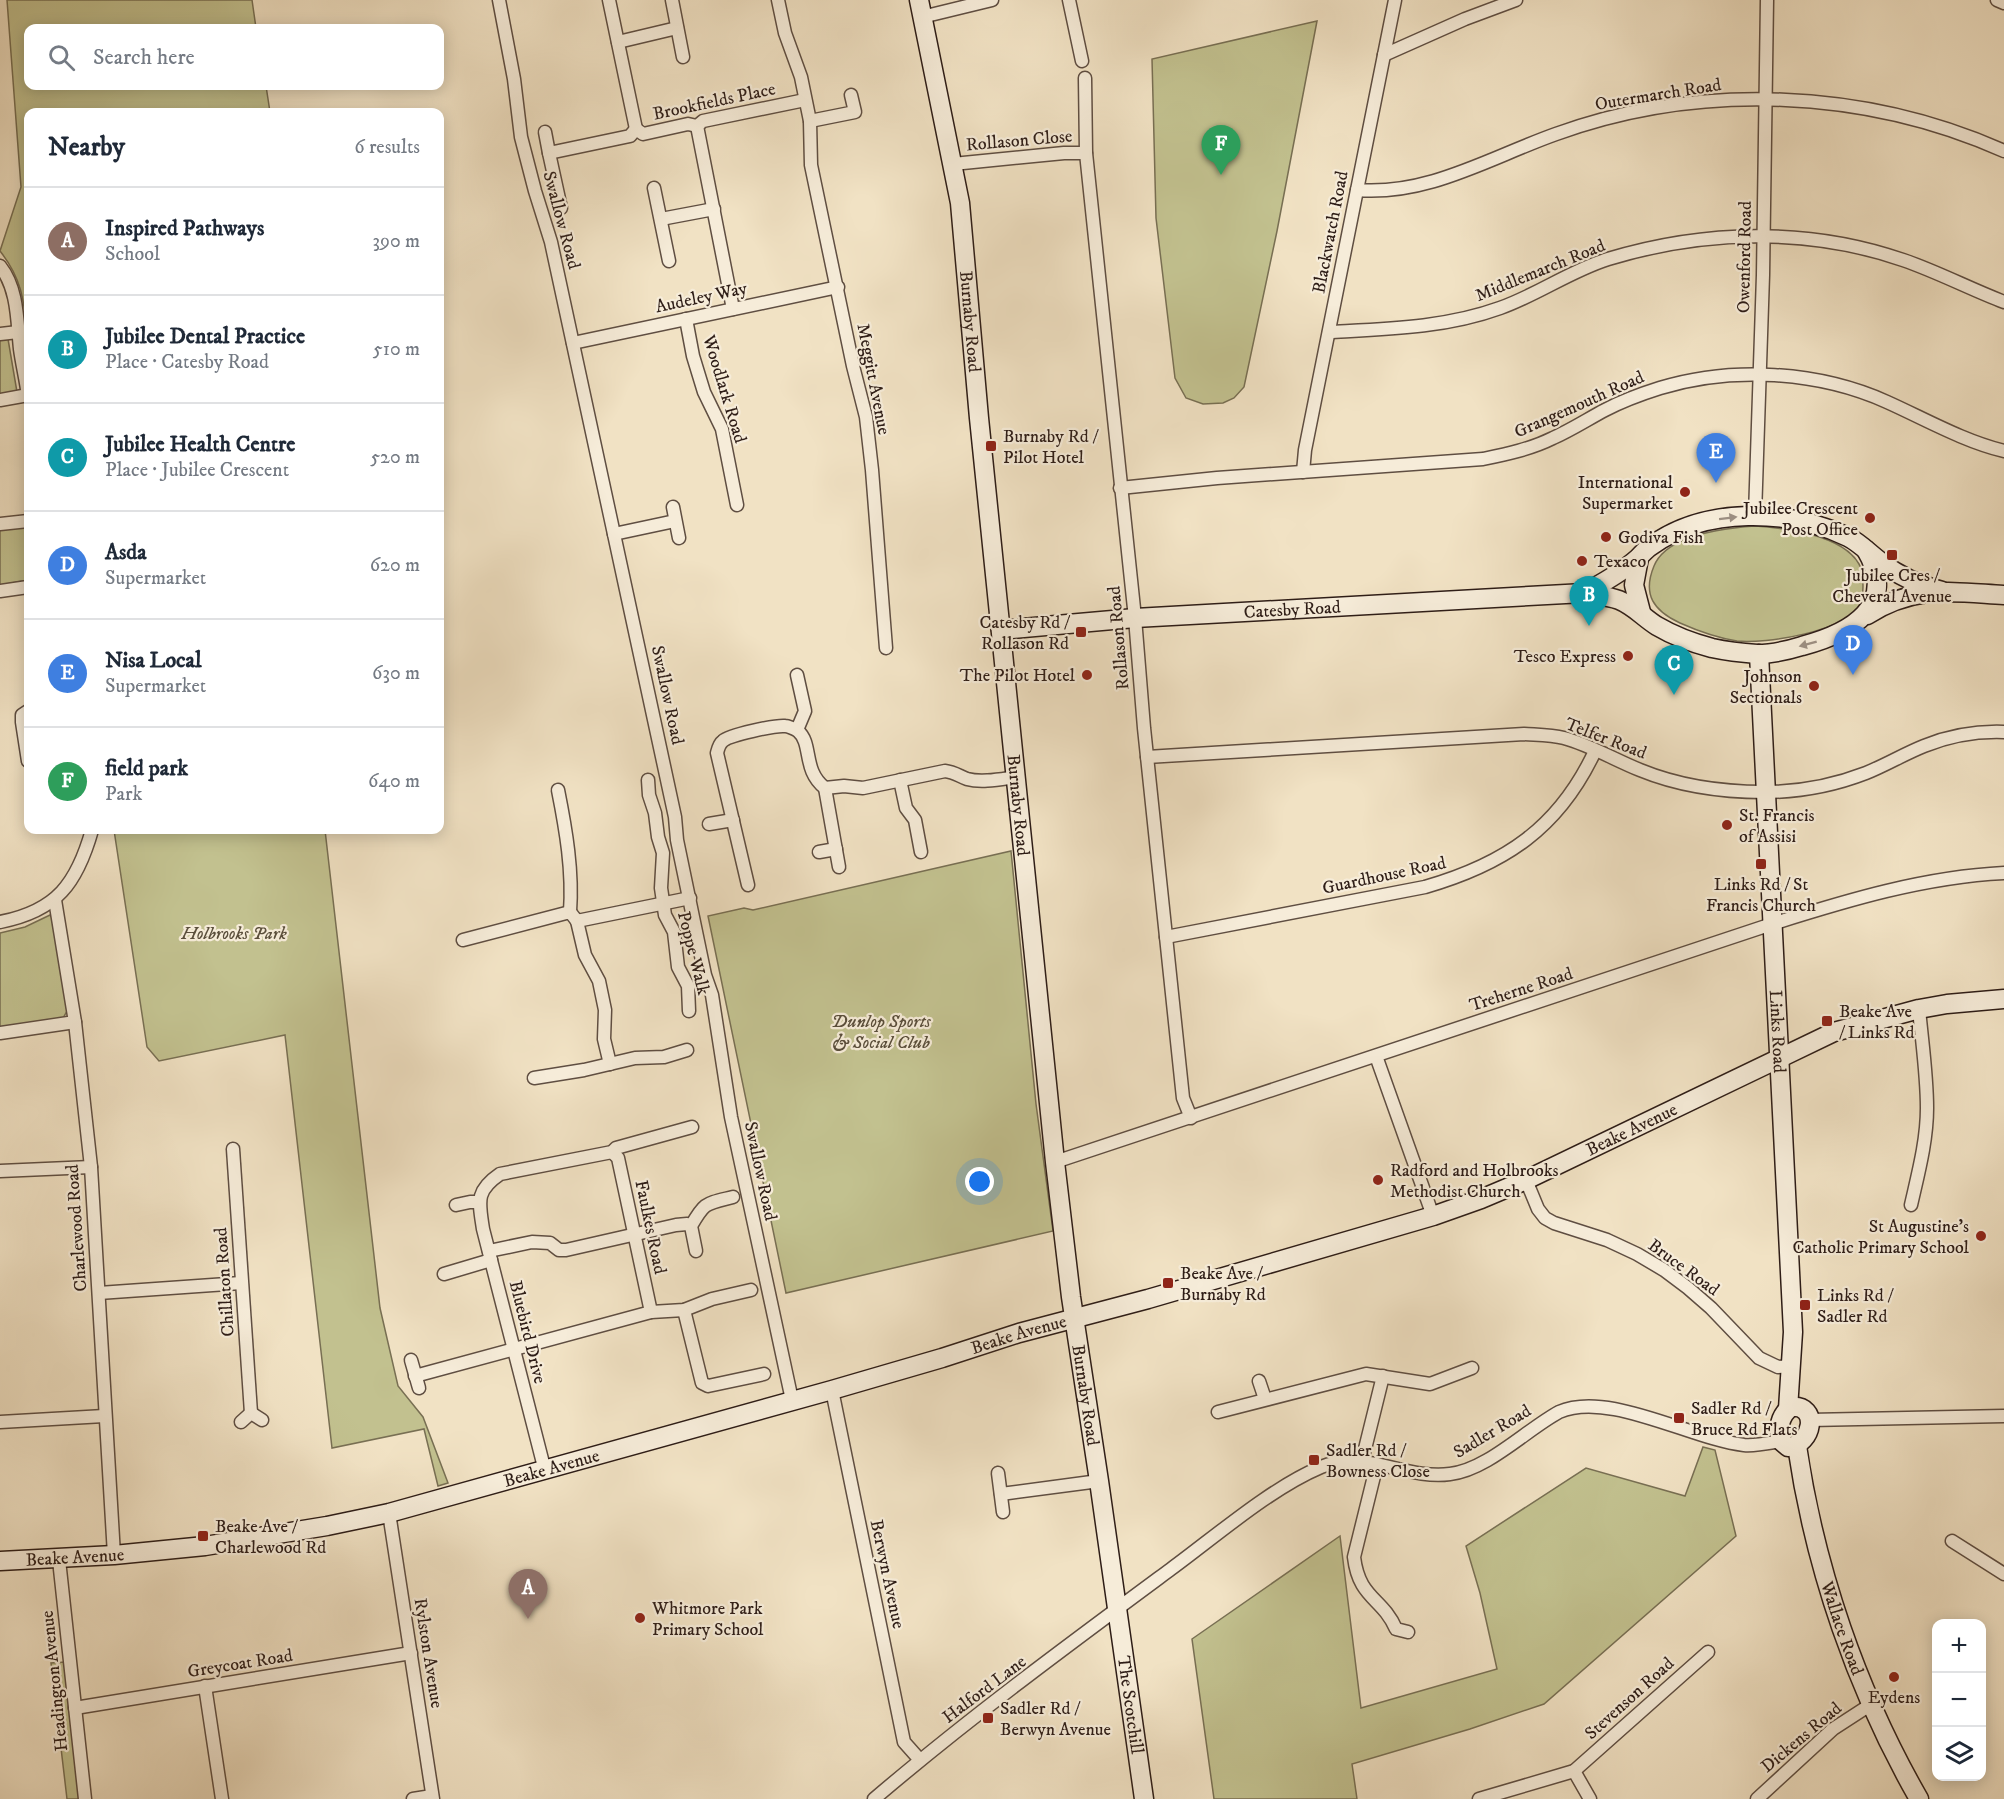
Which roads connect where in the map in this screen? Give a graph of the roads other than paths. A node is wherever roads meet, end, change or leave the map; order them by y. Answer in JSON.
{"nodes":[{"id":1,"x":499,"y":0,"type":"edge"},
{"id":2,"x":609,"y":0,"type":"edge"},
{"id":3,"x":672,"y":0,"type":"edge"},
{"id":4,"x":778,"y":0,"type":"edge"},
{"id":5,"x":992,"y":0,"type":"edge"},
{"id":6,"x":1069,"y":0,"type":"edge"},
{"id":7,"x":1395,"y":0,"type":"edge"},
{"id":8,"x":1516,"y":0,"type":"edge"},
{"id":9,"x":1767,"y":0,"type":"edge"},
{"id":10,"x":1997,"y":0,"type":"edge"},
{"id":11,"x":2004,"y":3,"type":"edge"},
{"id":12,"x":920,"y":8,"type":"edge"},
{"id":13,"x":677,"y":28,"type":"junction"},
{"id":14,"x":618,"y":42,"type":"junction"},
{"id":15,"x":1384,"y":55,"type":"junction"},
{"id":16,"x":683,"y":57,"type":"dead end"},
{"id":17,"x":1082,"y":61,"type":"dead end"},
{"id":18,"x":1085,"y":78,"type":"dead end"},
{"id":19,"x":851,"y":95,"type":"dead end"},
{"id":20,"x":805,"y":100,"type":"junction"},
{"id":21,"x":1765,"y":100,"type":"junction"},
{"id":22,"x":810,"y":121,"type":"junction"},
{"id":23,"x":697,"y":126,"type":"junction"},
{"id":24,"x":636,"y":129,"type":"junction"},
{"id":25,"x":545,"y":132,"type":"dead end"},
{"id":26,"x":2004,"y":151,"type":"edge"},
{"id":27,"x":549,"y":153,"type":"junction"},
{"id":28,"x":1086,"y":153,"type":"junction"},
{"id":29,"x":953,"y":164,"type":"junction"},
{"id":30,"x":654,"y":188,"type":"dead end"},
{"id":31,"x":1357,"y":190,"type":"junction"},
{"id":32,"x":561,"y":208,"type":"dead end"},
{"id":33,"x":714,"y":208,"type":"junction"},
{"id":34,"x":661,"y":219,"type":"junction"},
{"id":35,"x":1762,"y":236,"type":"junction"},
{"id":36,"x":669,"y":261,"type":"dead end"},
{"id":37,"x":0,"y":266,"type":"edge"},
{"id":38,"x":838,"y":288,"type":"junction"},
{"id":39,"x":2004,"y":302,"type":"edge"},
{"id":40,"x":733,"y":309,"type":"junction"},
{"id":41,"x":686,"y":319,"type":"junction"},
{"id":42,"x":18,"y":332,"type":"junction"},
{"id":43,"x":1329,"y":332,"type":"junction"},
{"id":44,"x":0,"y":334,"type":"edge"},
{"id":45,"x":573,"y":343,"type":"junction"},
{"id":46,"x":24,"y":370,"type":"edge"},
{"id":47,"x":1760,"y":375,"type":"junction"},
{"id":48,"x":24,"y":397,"type":"edge"},
{"id":49,"x":0,"y":400,"type":"edge"},
{"id":50,"x":2004,"y":451,"type":"edge"},
{"id":51,"x":1304,"y":472,"type":"junction"},
{"id":52,"x":1120,"y":488,"type":"junction"},
{"id":53,"x":737,"y":505,"type":"dead end"},
{"id":54,"x":673,"y":507,"type":"dead end"},
{"id":55,"x":1755,"y":515,"type":"junction"},
{"id":56,"x":24,"y":521,"type":"edge"},
{"id":57,"x":675,"y":521,"type":"junction"},
{"id":58,"x":0,"y":524,"type":"edge"},
{"id":59,"x":614,"y":534,"type":"junction"},
{"id":60,"x":679,"y":538,"type":"dead end"},
{"id":61,"x":1866,"y":550,"type":"junction"},
{"id":62,"x":1638,"y":558,"type":"junction"},
{"id":63,"x":1882,"y":563,"type":"junction"},
{"id":64,"x":24,"y":587,"type":"edge"},
{"id":65,"x":0,"y":591,"type":"edge"},
{"id":66,"x":1942,"y":591,"type":"junction"},
{"id":67,"x":1584,"y":593,"type":"junction"},
{"id":68,"x":2004,"y":595,"type":"edge"},
{"id":69,"x":1902,"y":597,"type":"junction"},
{"id":70,"x":1641,"y":612,"type":"junction"},
{"id":71,"x":1135,"y":618,"type":"junction"},
{"id":72,"x":1860,"y":620,"type":"junction"},
{"id":73,"x":1001,"y":630,"type":"junction"},
{"id":74,"x":886,"y":648,"type":"dead end"},
{"id":75,"x":1759,"y":654,"type":"junction"},
{"id":76,"x":796,"y":675,"type":"dead end"},
{"id":77,"x":24,"y":714,"type":"edge"},
{"id":78,"x":797,"y":730,"type":"junction"},
{"id":79,"x":2004,"y":732,"type":"edge"},
{"id":80,"x":24,"y":735,"type":"edge"},
{"id":81,"x":1595,"y":751,"type":"junction"},
{"id":82,"x":1148,"y":757,"type":"junction"},
{"id":83,"x":1016,"y":777,"type":"junction"},
{"id":84,"x":648,"y":780,"type":"dead end"},
{"id":85,"x":900,"y":780,"type":"junction"},
{"id":86,"x":825,"y":788,"type":"junction"},
{"id":87,"x":558,"y":790,"type":"dead end"},
{"id":88,"x":1766,"y":792,"type":"junction"},
{"id":89,"x":733,"y":820,"type":"junction"},
{"id":90,"x":710,"y":824,"type":"dead end"},
{"id":91,"x":91,"y":834,"type":"edge"},
{"id":92,"x":836,"y":849,"type":"junction"},
{"id":93,"x":819,"y":852,"type":"dead end"},
{"id":94,"x":921,"y":852,"type":"dead end"},
{"id":95,"x":839,"y":867,"type":"dead end"},
{"id":96,"x":2004,"y":873,"type":"edge"},
{"id":97,"x":748,"y":885,"type":"dead end"},
{"id":98,"x":690,"y":898,"type":"junction"},
{"id":99,"x":55,"y":900,"type":"junction"},
{"id":100,"x":663,"y":904,"type":"junction"},
{"id":101,"x":573,"y":916,"type":"junction"},
{"id":102,"x":0,"y":922,"type":"edge"},
{"id":103,"x":1772,"y":924,"type":"junction"},
{"id":104,"x":1166,"y":938,"type":"junction"},
{"id":105,"x":464,"y":940,"type":"dead end"},
{"id":106,"x":2004,"y":999,"type":"edge"},
{"id":107,"x":1919,"y":1009,"type":"junction"},
{"id":108,"x":689,"y":1011,"type":"dead end"},
{"id":109,"x":75,"y":1022,"type":"junction"},
{"id":110,"x":0,"y":1033,"type":"edge"},
{"id":111,"x":687,"y":1050,"type":"dead end"},
{"id":112,"x":1376,"y":1056,"type":"junction"},
{"id":113,"x":1779,"y":1059,"type":"junction"},
{"id":114,"x":610,"y":1064,"type":"junction"},
{"id":115,"x":534,"y":1078,"type":"dead end"},
{"id":116,"x":1191,"y":1118,"type":"junction"},
{"id":117,"x":692,"y":1127,"type":"dead end"},
{"id":118,"x":233,"y":1149,"type":"dead end"},
{"id":119,"x":612,"y":1152,"type":"junction"},
{"id":120,"x":1054,"y":1162,"type":"junction"},
{"id":121,"x":91,"y":1167,"type":"junction"},
{"id":122,"x":0,"y":1171,"type":"edge"},
{"id":123,"x":1526,"y":1180,"type":"junction"},
{"id":124,"x":733,"y":1197,"type":"dead end"},
{"id":125,"x":478,"y":1202,"type":"junction"},
{"id":126,"x":456,"y":1205,"type":"dead end"},
{"id":127,"x":1911,"y":1205,"type":"dead end"},
{"id":128,"x":1433,"y":1216,"type":"junction"},
{"id":129,"x":691,"y":1226,"type":"junction"},
{"id":130,"x":635,"y":1235,"type":"junction"},
{"id":131,"x":696,"y":1251,"type":"dead end"},
{"id":132,"x":490,"y":1256,"type":"junction"},
{"id":133,"x":444,"y":1274,"type":"dead end"},
{"id":134,"x":241,"y":1283,"type":"junction"},
{"id":135,"x":751,"y":1290,"type":"dead end"},
{"id":136,"x":99,"y":1293,"type":"junction"},
{"id":137,"x":684,"y":1310,"type":"junction"},
{"id":138,"x":651,"y":1312,"type":"junction"},
{"id":139,"x":1074,"y":1318,"type":"junction"},
{"id":140,"x":513,"y":1350,"type":"junction"},
{"id":141,"x":411,"y":1360,"type":"dead end"},
{"id":142,"x":1792,"y":1366,"type":"junction"},
{"id":143,"x":1472,"y":1368,"type":"dead end"},
{"id":144,"x":764,"y":1374,"type":"dead end"},
{"id":145,"x":1383,"y":1376,"type":"junction"},
{"id":146,"x":1259,"y":1381,"type":"dead end"},
{"id":147,"x":832,"y":1390,"type":"junction"},
{"id":148,"x":1265,"y":1399,"type":"junction"},
{"id":149,"x":792,"y":1400,"type":"junction"},
{"id":150,"x":1788,"y":1409,"type":"junction"},
{"id":151,"x":1218,"y":1412,"type":"dead end"},
{"id":152,"x":104,"y":1416,"type":"junction"},
{"id":153,"x":2004,"y":1416,"type":"edge"},
{"id":154,"x":1810,"y":1420,"type":"junction"},
{"id":155,"x":0,"y":1422,"type":"edge"},
{"id":156,"x":241,"y":1422,"type":"dead end"},
{"id":157,"x":1789,"y":1443,"type":"junction"},
{"id":158,"x":1362,"y":1461,"type":"junction"},
{"id":159,"x":1377,"y":1464,"type":"junction"},
{"id":160,"x":545,"y":1471,"type":"junction"},
{"id":161,"x":998,"y":1473,"type":"dead end"},
{"id":162,"x":1100,"y":1481,"type":"junction"},
{"id":163,"x":1001,"y":1494,"type":"junction"},
{"id":164,"x":1004,"y":1512,"type":"dead end"},
{"id":165,"x":389,"y":1513,"type":"junction"},
{"id":166,"x":1952,"y":1541,"type":"dead end"},
{"id":167,"x":114,"y":1555,"type":"junction"},
{"id":168,"x":58,"y":1560,"type":"junction"},
{"id":169,"x":0,"y":1561,"type":"edge"},
{"id":170,"x":2004,"y":1574,"type":"edge"},
{"id":171,"x":1117,"y":1610,"type":"junction"},
{"id":172,"x":1400,"y":1633,"type":"dead end"},
{"id":173,"x":1708,"y":1652,"type":"dead end"},
{"id":174,"x":411,"y":1653,"type":"junction"},
{"id":175,"x":205,"y":1686,"type":"junction"},
{"id":176,"x":1870,"y":1705,"type":"junction"},
{"id":177,"x":75,"y":1708,"type":"junction"},
{"id":178,"x":920,"y":1760,"type":"junction"},
{"id":179,"x":1574,"y":1771,"type":"junction"},
{"id":180,"x":433,"y":1797,"type":"edge"},
{"id":181,"x":85,"y":1799,"type":"edge"},
{"id":182,"x":222,"y":1799,"type":"edge"},
{"id":183,"x":413,"y":1799,"type":"edge"},
{"id":184,"x":874,"y":1799,"type":"edge"},
{"id":185,"x":1144,"y":1799,"type":"edge"},
{"id":186,"x":1479,"y":1799,"type":"edge"},
{"id":187,"x":1590,"y":1799,"type":"edge"},
{"id":188,"x":1757,"y":1799,"type":"edge"},
{"id":189,"x":1919,"y":1799,"type":"edge"}],
"edges":[{"from":1,"to":45,"type":"street","name":"Swallow Road"},
{"from":2,"to":14,"type":"street"},
{"from":3,"to":13,"type":"street"},
{"from":4,"to":20,"type":"street","name":"Meggitt Avenue"},
{"from":5,"to":12,"type":"street"},
{"from":6,"to":17,"type":"street"},
{"from":7,"to":15,"type":"street","name":"Blackwatch Road"},
{"from":8,"to":15,"type":"street"},
{"from":9,"to":21,"type":"street","name":"Owenford Road"},
{"from":10,"to":11,"type":"street"},
{"from":12,"to":29,"type":"street","name":"Burnaby Road"},
{"from":13,"to":14,"type":"street"},
{"from":13,"to":16,"type":"street"},
{"from":14,"to":24,"type":"street"},
{"from":15,"to":31,"type":"street","name":"Blackwatch Road"},
{"from":18,"to":28,"type":"street","name":"Rollason Close"},
{"from":19,"to":22,"type":"street"},
{"from":20,"to":22,"type":"street","name":"Meggitt Avenue"},
{"from":20,"to":23,"type":"street","name":"Brookfields Place"},
{"from":21,"to":26,"type":"street","name":"Outermarch Road"},
{"from":21,"to":31,"type":"street","name":"Outermarch Road"},
{"from":21,"to":35,"type":"street","name":"Owenford Road"},
{"from":22,"to":38,"type":"street","name":"Meggitt Avenue"},
{"from":23,"to":24,"type":"street","name":"Brookfields Place"},
{"from":23,"to":33,"type":"street"},
{"from":24,"to":27,"type":"street","name":"Brookfields Place"},
{"from":25,"to":27,"type":"street"},
{"from":27,"to":32,"type":"street"},
{"from":28,"to":29,"type":"street","name":"Rollason Close"},
{"from":28,"to":52,"type":"street","name":"Rollason Road"},
{"from":29,"to":73,"type":"street","name":"Burnaby Road"},
{"from":30,"to":34,"type":"street"},
{"from":31,"to":43,"type":"street","name":"Blackwatch Road"},
{"from":33,"to":34,"type":"street"},
{"from":33,"to":40,"type":"street"},
{"from":34,"to":36,"type":"street"},
{"from":35,"to":39,"type":"street","name":"Middlemarch Road"},
{"from":35,"to":43,"type":"street","name":"Middlemarch Road"},
{"from":35,"to":47,"type":"street","name":"Owenford Road"},
{"from":37,"to":42,"type":"street"},
{"from":38,"to":40,"type":"street","name":"Audeley Way"},
{"from":38,"to":74,"type":"street","name":"Meggitt Avenue"},
{"from":40,"to":41,"type":"street","name":"Audeley Way"},
{"from":41,"to":45,"type":"street","name":"Audeley Way"},
{"from":41,"to":53,"type":"street","name":"Woodlark Road"},
{"from":42,"to":44,"type":"street"},
{"from":42,"to":46,"type":"street"},
{"from":43,"to":51,"type":"street","name":"Blackwatch Road"},
{"from":45,"to":59,"type":"street","name":"Swallow Road"},
{"from":47,"to":50,"type":"street","name":"Grangemouth Road"},
{"from":47,"to":51,"type":"street","name":"Grangemouth Road"},
{"from":47,"to":55,"type":"street","name":"Owenford Road"},
{"from":48,"to":49,"type":"street"},
{"from":51,"to":52,"type":"street","name":"Grangemouth Road"},
{"from":52,"to":71,"type":"street","name":"Rollason Road"},
{"from":54,"to":57,"type":"street"},
{"from":55,"to":61,"type":"street"},
{"from":62,"to":55,"type":"street","one_way":true},
{"from":56,"to":58,"type":"street"},
{"from":57,"to":59,"type":"street"},
{"from":57,"to":60,"type":"street"},
{"from":59,"to":98,"type":"street","name":"Swallow Road"},
{"from":61,"to":63,"type":"street"},
{"from":61,"to":72,"type":"street"},
{"from":62,"to":67,"type":"street","name":"Catesby Road"},
{"from":62,"to":70,"type":"street"},
{"from":63,"to":66,"type":"street"},
{"from":63,"to":69,"type":"street"},
{"from":64,"to":65,"type":"street"},
{"from":66,"to":68,"type":"street"},
{"from":66,"to":69,"type":"street"},
{"from":67,"to":70,"type":"street","name":"Catesby Road"},
{"from":67,"to":71,"type":"street","name":"Catesby Road"},
{"from":69,"to":72,"type":"street"},
{"from":70,"to":75,"type":"street"},
{"from":71,"to":73,"type":"street","name":"Catesby Road"},
{"from":71,"to":82,"type":"street","name":"Rollason Road"},
{"from":72,"to":75,"type":"street","one_way":true},
{"from":73,"to":83,"type":"street","name":"Burnaby Road"},
{"from":75,"to":88,"type":"street","name":"Links Road"},
{"from":76,"to":78,"type":"street"},
{"from":77,"to":80,"type":"street"},
{"from":78,"to":86,"type":"street"},
{"from":78,"to":89,"type":"street"},
{"from":79,"to":88,"type":"street","name":"Telfer Road"},
{"from":81,"to":82,"type":"street","name":"Telfer Road"},
{"from":81,"to":88,"type":"street","name":"Telfer Road"},
{"from":81,"to":104,"type":"street","name":"Guardhouse Road"},
{"from":82,"to":104,"type":"street","name":"Rollason Road"},
{"from":83,"to":85,"type":"street"},
{"from":83,"to":120,"type":"street","name":"Burnaby Road"},
{"from":84,"to":100,"type":"street","name":"Poppe Walk"},
{"from":85,"to":86,"type":"street"},
{"from":85,"to":94,"type":"street"},
{"from":86,"to":92,"type":"street"},
{"from":87,"to":101,"type":"street"},
{"from":88,"to":103,"type":"street","name":"Links Road"},
{"from":89,"to":90,"type":"street"},
{"from":89,"to":97,"type":"street"},
{"from":91,"to":99,"type":"street"},
{"from":92,"to":93,"type":"street"},
{"from":92,"to":95,"type":"street"},
{"from":96,"to":103,"type":"street","name":"Treherne Road"},
{"from":98,"to":100,"type":"street"},
{"from":98,"to":149,"type":"street","name":"Swallow Road"},
{"from":99,"to":102,"type":"street"},
{"from":99,"to":109,"type":"street","name":"Charlewood Road"},
{"from":100,"to":101,"type":"street"},
{"from":100,"to":108,"type":"street","name":"Poppe Walk"},
{"from":101,"to":105,"type":"street"},
{"from":101,"to":114,"type":"street"},
{"from":103,"to":112,"type":"street","name":"Treherne Road"},
{"from":103,"to":113,"type":"street","name":"Links Road"},
{"from":104,"to":116,"type":"street","name":"Rollason Road"},
{"from":106,"to":107,"type":"street","name":"Beake Avenue"},
{"from":107,"to":113,"type":"street","name":"Beake Avenue"},
{"from":107,"to":127,"type":"street"},
{"from":109,"to":110,"type":"street"},
{"from":109,"to":121,"type":"street","name":"Charlewood Road"},
{"from":111,"to":114,"type":"street"},
{"from":112,"to":116,"type":"street","name":"Treherne Road"},
{"from":112,"to":128,"type":"street"},
{"from":113,"to":123,"type":"street","name":"Beake Avenue"},
{"from":113,"to":142,"type":"street","name":"Links Road"},
{"from":114,"to":115,"type":"street"},
{"from":116,"to":120,"type":"street","name":"Treherne Road"},
{"from":117,"to":119,"type":"street"},
{"from":118,"to":134,"type":"street","name":"Chillaton Road"},
{"from":119,"to":125,"type":"street"},
{"from":119,"to":130,"type":"street","name":"Faulkes Road"},
{"from":120,"to":139,"type":"street","name":"Burnaby Road"},
{"from":121,"to":122,"type":"street"},
{"from":121,"to":136,"type":"street","name":"Charlewood Road"},
{"from":123,"to":128,"type":"street","name":"Beake Avenue"},
{"from":123,"to":142,"type":"street","name":"Bruce Road"},
{"from":124,"to":129,"type":"street"},
{"from":125,"to":126,"type":"street"},
{"from":125,"to":132,"type":"street","name":"Bluebird Drive"},
{"from":128,"to":139,"type":"street","name":"Beake Avenue"},
{"from":129,"to":130,"type":"street"},
{"from":129,"to":131,"type":"street"},
{"from":130,"to":132,"type":"street"},
{"from":130,"to":138,"type":"street","name":"Faulkes Road"},
{"from":132,"to":133,"type":"street"},
{"from":132,"to":140,"type":"street","name":"Bluebird Drive"},
{"from":134,"to":136,"type":"street"},
{"from":134,"to":156,"type":"street","name":"Chillaton Road"},
{"from":135,"to":137,"type":"street"},
{"from":136,"to":152,"type":"street","name":"Charlewood Road"},
{"from":137,"to":138,"type":"street"},
{"from":137,"to":144,"type":"street"},
{"from":138,"to":140,"type":"street"},
{"from":139,"to":147,"type":"street","name":"Beake Avenue"},
{"from":139,"to":162,"type":"street","name":"Burnaby Road"},
{"from":140,"to":141,"type":"street"},
{"from":140,"to":160,"type":"street","name":"Bluebird Drive"},
{"from":142,"to":150,"type":"street","name":"Links Road"},
{"from":143,"to":145,"type":"street"},
{"from":145,"to":148,"type":"street"},
{"from":145,"to":158,"type":"street"},
{"from":146,"to":148,"type":"street"},
{"from":147,"to":149,"type":"street","name":"Beake Avenue"},
{"from":147,"to":178,"type":"street","name":"Berwyn Avenue"},
{"from":148,"to":151,"type":"street"},
{"from":149,"to":160,"type":"street","name":"Beake Avenue"},
{"from":150,"to":154,"type":"street"},
{"from":150,"to":157,"type":"street"},
{"from":152,"to":155,"type":"street"},
{"from":152,"to":167,"type":"street","name":"Charlewood Road"},
{"from":153,"to":154,"type":"street"},
{"from":154,"to":157,"type":"street"},
{"from":157,"to":159,"type":"street","name":"Sadler Road"},
{"from":157,"to":176,"type":"street","name":"Wallace Road"},
{"from":158,"to":159,"type":"street","name":"Sadler Road"},
{"from":158,"to":171,"type":"street","name":"Sadler Road"},
{"from":159,"to":172,"type":"street"},
{"from":160,"to":165,"type":"street","name":"Beake Avenue"},
{"from":161,"to":163,"type":"street"},
{"from":162,"to":163,"type":"street"},
{"from":162,"to":171,"type":"street","name":"Burnaby Road"},
{"from":163,"to":164,"type":"street"},
{"from":165,"to":167,"type":"street","name":"Beake Avenue"},
{"from":165,"to":174,"type":"street","name":"Rylston Avenue"},
{"from":166,"to":170,"type":"street"},
{"from":167,"to":168,"type":"street","name":"Beake Avenue"},
{"from":168,"to":169,"type":"street","name":"Beake Avenue"},
{"from":168,"to":177,"type":"street","name":"Headington Avenue"},
{"from":171,"to":178,"type":"street","name":"Halford Lane"},
{"from":171,"to":185,"type":"street","name":"The Scotchill"},
{"from":173,"to":179,"type":"street","name":"Stevenson Road"},
{"from":174,"to":175,"type":"street","name":"Greycoat Road"},
{"from":174,"to":180,"type":"street","name":"Rylston Avenue"},
{"from":175,"to":177,"type":"street","name":"Greycoat Road"},
{"from":175,"to":182,"type":"street"},
{"from":176,"to":188,"type":"street","name":"Dickens Road"},
{"from":176,"to":189,"type":"street","name":"Wallace Road"},
{"from":177,"to":181,"type":"street","name":"Headington Avenue"},
{"from":178,"to":184,"type":"street","name":"Halford Lane"},
{"from":179,"to":186,"type":"street","name":"Stevenson Road"},
{"from":179,"to":187,"type":"street"},
{"from":180,"to":183,"type":"street"}]}
